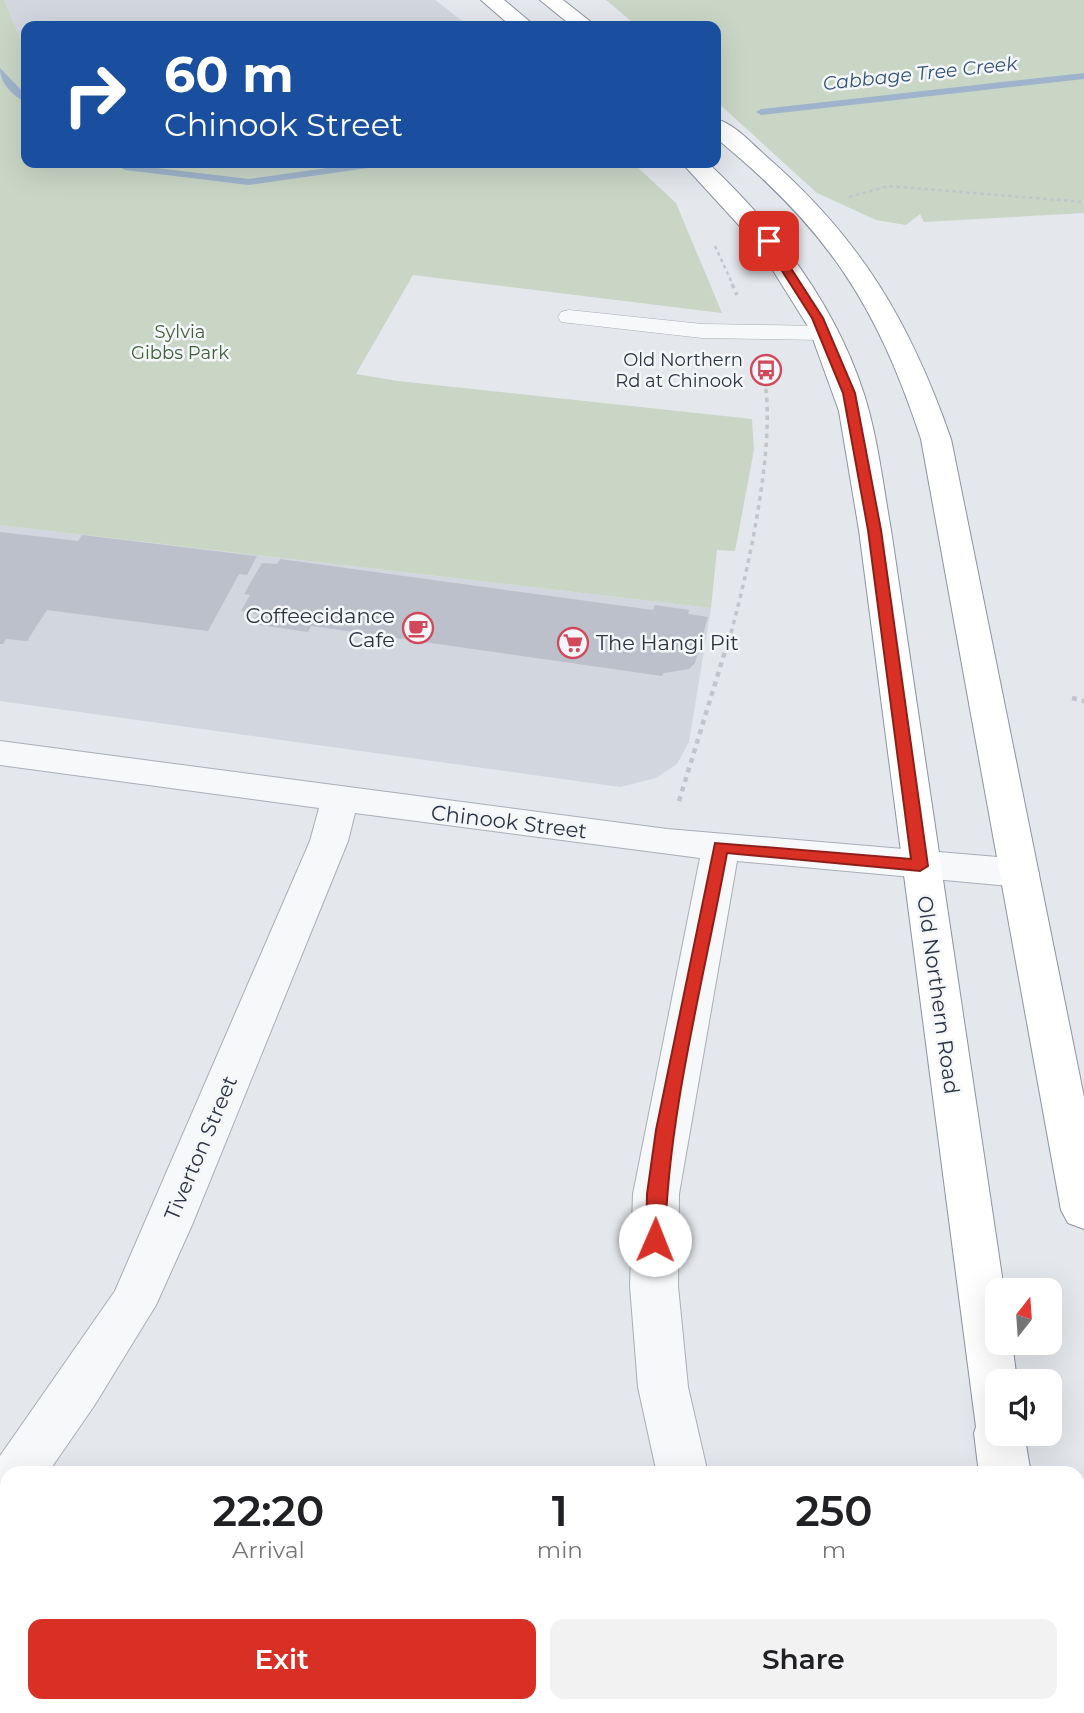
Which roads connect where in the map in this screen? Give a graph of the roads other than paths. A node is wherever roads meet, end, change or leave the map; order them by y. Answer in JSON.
{"nodes":[{"id":1,"x":491,"y":0,"type":"edge"},
{"id":2,"x":550,"y":0,"type":"edge"},
{"id":3,"x":518,"y":21,"type":"edge"},
{"id":4,"x":578,"y":21,"type":"edge"},
{"id":5,"x":721,"y":130,"type":"edge"},
{"id":6,"x":699,"y":168,"type":"edge"},
{"id":7,"x":569,"y":317,"type":"dead end"},
{"id":8,"x":824,"y":334,"type":"junction"},
{"id":9,"x":0,"y":753,"type":"edge"},
{"id":10,"x":341,"y":800,"type":"junction"},
{"id":11,"x":721,"y":847,"type":"junction"},
{"id":12,"x":920,"y":866,"type":"junction"},
{"id":13,"x":1020,"y":873,"type":"junction"},
{"id":14,"x":1079,"y":1163,"type":"edge"},
{"id":15,"x":1084,"y":1210,"type":"edge"},
{"id":16,"x":991,"y":1369,"type":"edge"},
{"id":17,"x":1001,"y":1446,"type":"edge"},
{"id":18,"x":23,"y":1466,"type":"edge"},
{"id":19,"x":680,"y":1466,"type":"edge"},
{"id":20,"x":1004,"y":1466,"type":"edge"}],
"edges":[{"from":1,"to":3,"type":"highway"},
{"from":2,"to":4,"type":"highway"},
{"from":5,"to":13,"type":"highway"},
{"from":6,"to":8,"type":"highway","name":"Old Northern Road"},
{"from":7,"to":8,"type":"lane"},
{"from":8,"to":12,"type":"highway","name":"Old Northern Road"},
{"from":9,"to":10,"type":"street","name":"Chinook Street"},
{"from":10,"to":11,"type":"street","name":"Chinook Street"},
{"from":10,"to":18,"type":"street","name":"Tiverton Street"},
{"from":11,"to":12,"type":"street","name":"Chinook Street"},
{"from":11,"to":19,"type":"street"},
{"from":12,"to":13,"type":"street","name":"Chinook Street"},
{"from":12,"to":16,"type":"highway","name":"Old Northern Road"},
{"from":13,"to":14,"type":"highway"},
{"from":14,"to":15,"type":"highway"},
{"from":17,"to":20,"type":"highway"}]}
